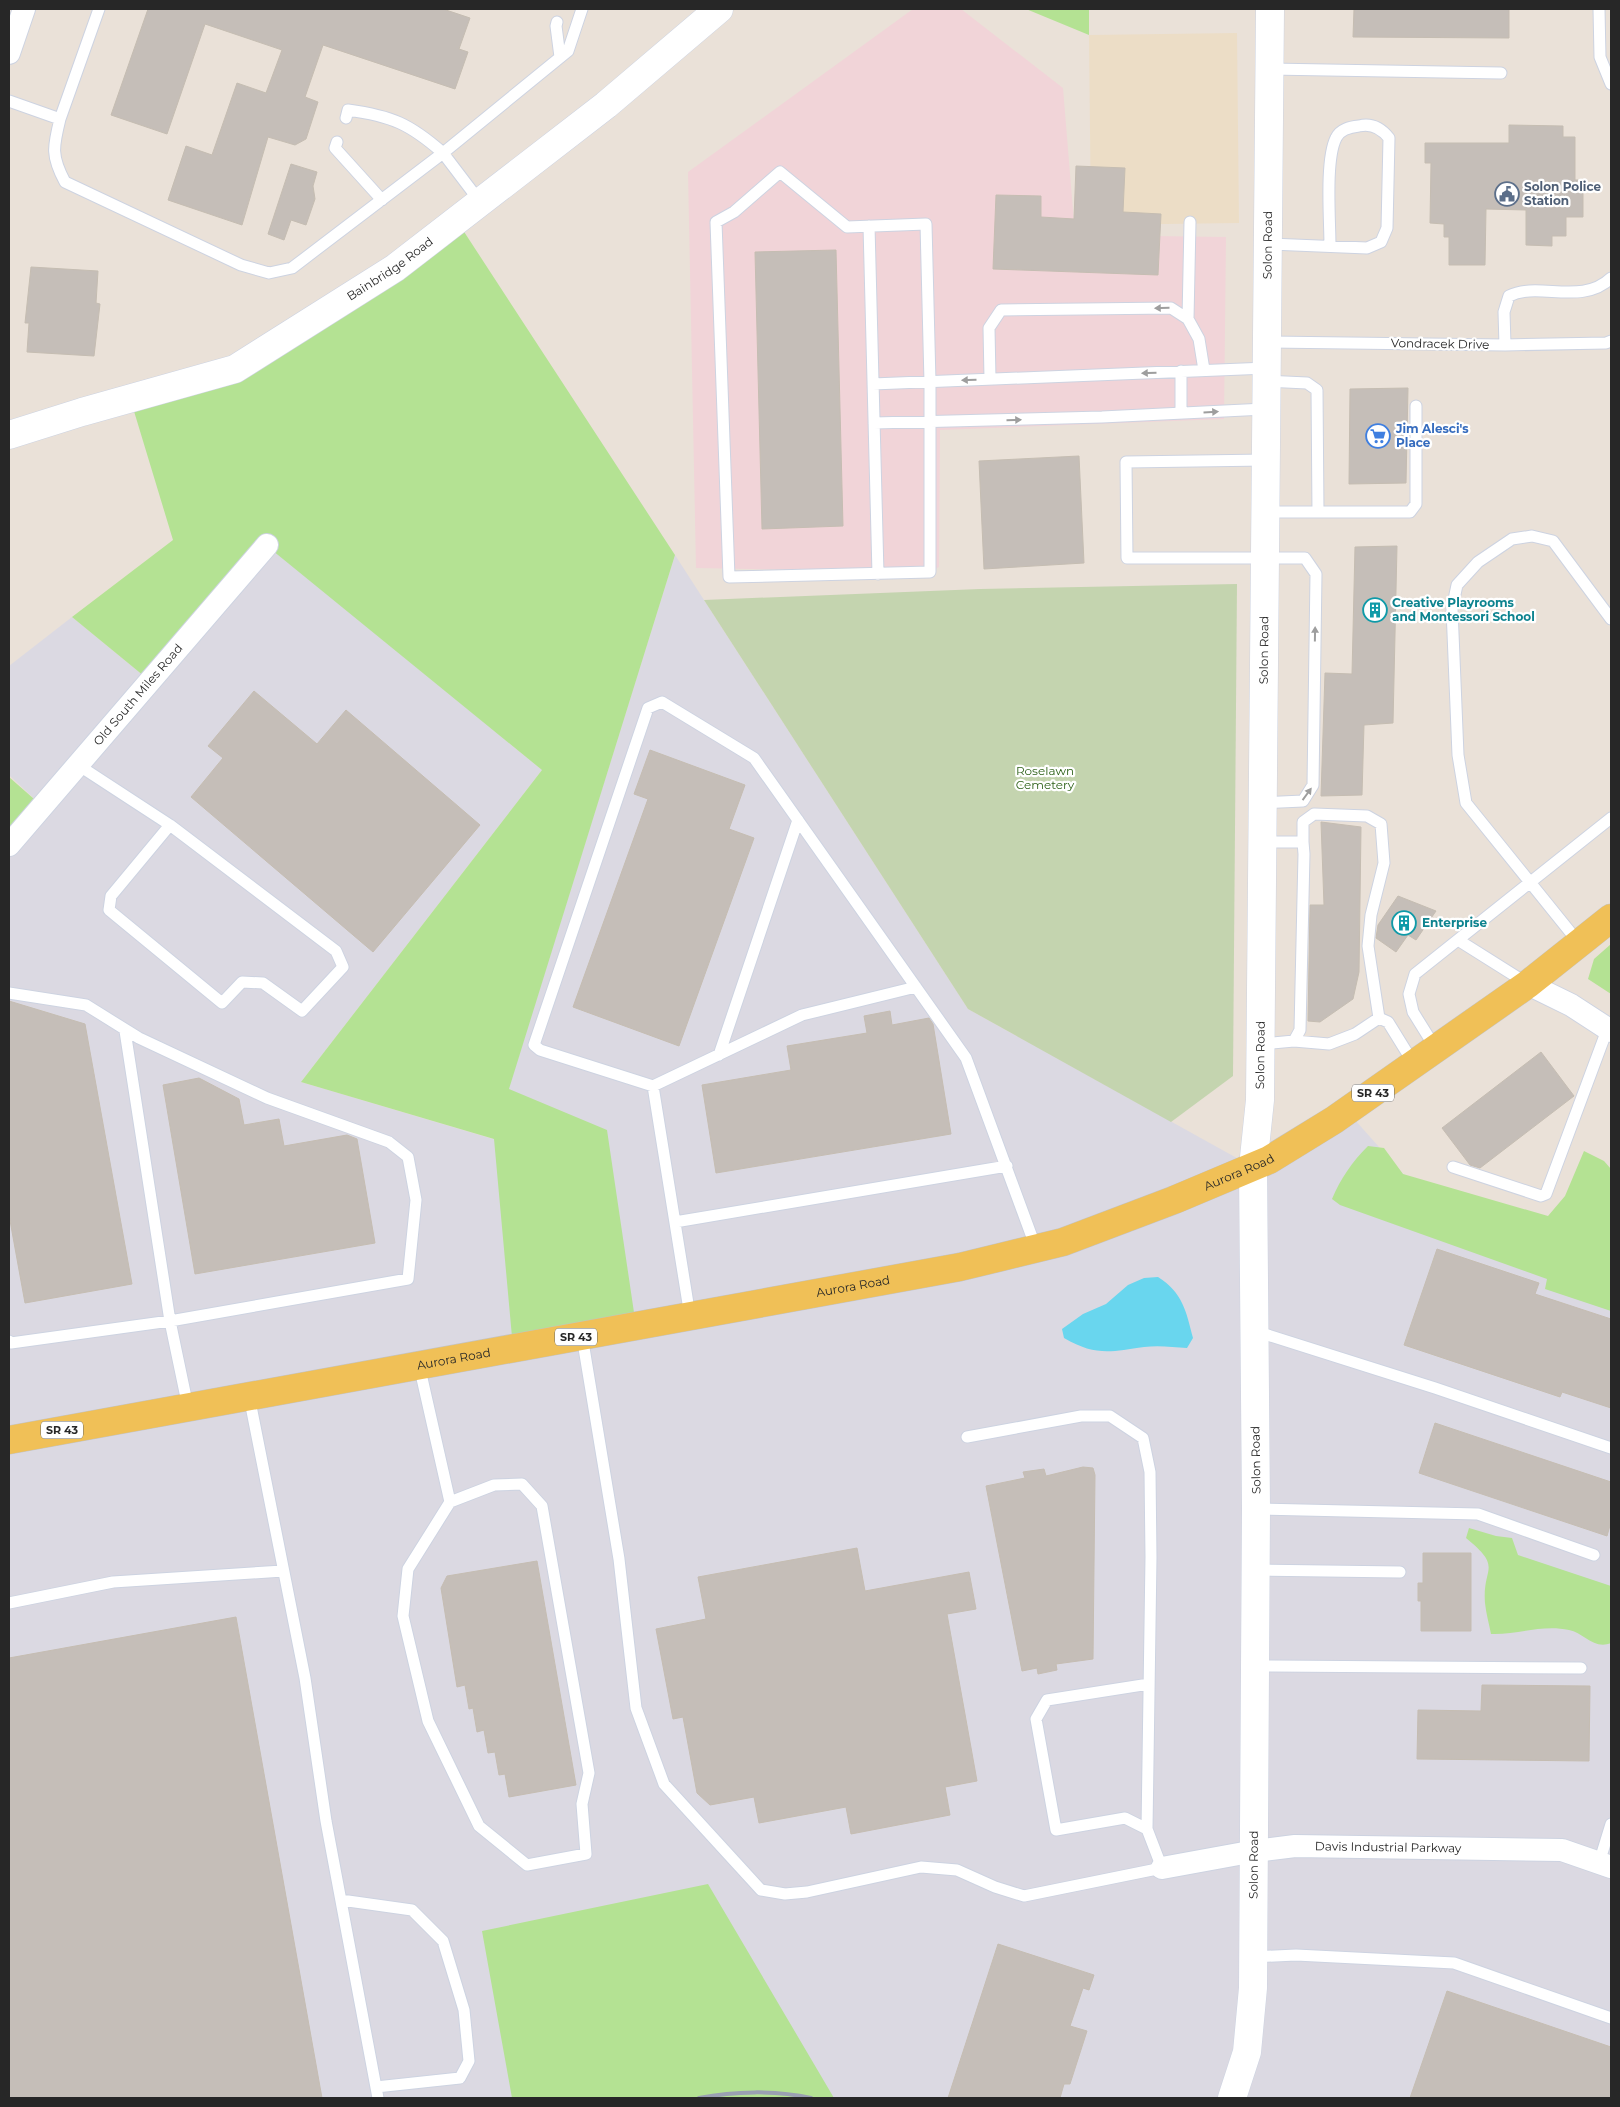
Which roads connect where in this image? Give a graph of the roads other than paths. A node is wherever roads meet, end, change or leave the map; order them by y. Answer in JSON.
{"nodes":[{"id":1,"x":24,"y":9,"type":"edge"},
{"id":2,"x":99,"y":9,"type":"edge"},
{"id":3,"x":582,"y":9,"type":"edge"},
{"id":4,"x":719,"y":9,"type":"edge"},
{"id":5,"x":1270,"y":9,"type":"edge"},
{"id":6,"x":1599,"y":9,"type":"edge"},
{"id":7,"x":557,"y":22,"type":"dead end"},
{"id":8,"x":9,"y":53,"type":"edge"},
{"id":9,"x":560,"y":58,"type":"junction"},
{"id":10,"x":1270,"y":69,"type":"junction"},
{"id":11,"x":1501,"y":73,"type":"dead end"},
{"id":12,"x":1611,"y":84,"type":"edge"},
{"id":13,"x":9,"y":100,"type":"edge"},
{"id":14,"x":60,"y":118,"type":"junction"},
{"id":15,"x":346,"y":118,"type":"dead end"},
{"id":16,"x":338,"y":142,"type":"dead end"},
{"id":17,"x":443,"y":153,"type":"junction"},
{"id":18,"x":382,"y":200,"type":"junction"},
{"id":19,"x":481,"y":203,"type":"junction"},
{"id":20,"x":1190,"y":222,"type":"dead end"},
{"id":21,"x":869,"y":226,"type":"junction"},
{"id":22,"x":1269,"y":244,"type":"junction"},
{"id":23,"x":1330,"y":246,"type":"junction"},
{"id":24,"x":1611,"y":278,"type":"edge"},
{"id":25,"x":1188,"y":318,"type":"junction"},
{"id":26,"x":1611,"y":342,"type":"edge"},
{"id":27,"x":1505,"y":345,"type":"junction"},
{"id":28,"x":1267,"y":364,"type":"junction"},
{"id":29,"x":1204,"y":370,"type":"junction"},
{"id":30,"x":1181,"y":371,"type":"junction"},
{"id":31,"x":990,"y":379,"type":"junction"},
{"id":32,"x":930,"y":382,"type":"junction"},
{"id":33,"x":873,"y":384,"type":"junction"},
{"id":34,"x":1416,"y":406,"type":"dead end"},
{"id":35,"x":1265,"y":409,"type":"junction"},
{"id":36,"x":1180,"y":413,"type":"junction"},
{"id":37,"x":930,"y":422,"type":"junction"},
{"id":38,"x":874,"y":423,"type":"junction"},
{"id":39,"x":9,"y":436,"type":"edge"},
{"id":40,"x":1266,"y":460,"type":"junction"},
{"id":41,"x":1265,"y":512,"type":"junction"},
{"id":42,"x":1318,"y":512,"type":"junction"},
{"id":43,"x":267,"y":545,"type":"dead end"},
{"id":44,"x":1264,"y":557,"type":"junction"},
{"id":45,"x":878,"y":574,"type":"junction"},
{"id":46,"x":1609,"y":611,"type":"edge"},
{"id":47,"x":78,"y":765,"type":"junction"},
{"id":48,"x":1262,"y":803,"type":"junction"},
{"id":49,"x":1611,"y":818,"type":"edge"},
{"id":50,"x":798,"y":820,"type":"junction"},
{"id":51,"x":170,"y":825,"type":"junction"},
{"id":52,"x":1262,"y":842,"type":"junction"},
{"id":53,"x":1303,"y":842,"type":"junction"},
{"id":54,"x":9,"y":845,"type":"edge"},
{"id":55,"x":1529,"y":883,"type":"junction"},
{"id":56,"x":1611,"y":918,"type":"edge"},
{"id":57,"x":1458,"y":940,"type":"junction"},
{"id":58,"x":1579,"y":943,"type":"junction"},
{"id":59,"x":1528,"y":984,"type":"junction"},
{"id":60,"x":916,"y":987,"type":"junction"},
{"id":61,"x":9,"y":993,"type":"edge"},
{"id":62,"x":1379,"y":1018,"type":"junction"},
{"id":63,"x":1609,"y":1030,"type":"edge"},
{"id":64,"x":125,"y":1031,"type":"junction"},
{"id":65,"x":1294,"y":1041,"type":"junction"},
{"id":66,"x":1260,"y":1044,"type":"junction"},
{"id":67,"x":719,"y":1055,"type":"junction"},
{"id":68,"x":1425,"y":1056,"type":"junction"},
{"id":69,"x":653,"y":1086,"type":"junction"},
{"id":70,"x":1007,"y":1166,"type":"junction"},
{"id":71,"x":1253,"y":1167,"type":"junction"},
{"id":72,"x":1453,"y":1167,"type":"dead end"},
{"id":73,"x":675,"y":1222,"type":"junction"},
{"id":74,"x":1036,"y":1249,"type":"junction"},
{"id":75,"x":690,"y":1316,"type":"junction"},
{"id":76,"x":170,"y":1321,"type":"junction"},
{"id":77,"x":1255,"y":1331,"type":"junction"},
{"id":78,"x":582,"y":1336,"type":"junction"},
{"id":79,"x":9,"y":1341,"type":"edge"},
{"id":80,"x":419,"y":1365,"type":"junction"},
{"id":81,"x":249,"y":1396,"type":"junction"},
{"id":82,"x":188,"y":1407,"type":"junction"},
{"id":83,"x":967,"y":1437,"type":"dead end"},
{"id":84,"x":9,"y":1440,"type":"edge"},
{"id":85,"x":1611,"y":1448,"type":"edge"},
{"id":86,"x":450,"y":1502,"type":"junction"},
{"id":87,"x":1256,"y":1509,"type":"junction"},
{"id":88,"x":1594,"y":1555,"type":"dead end"},
{"id":89,"x":1256,"y":1570,"type":"junction"},
{"id":90,"x":283,"y":1571,"type":"junction"},
{"id":91,"x":1400,"y":1572,"type":"dead end"},
{"id":92,"x":9,"y":1603,"type":"edge"},
{"id":93,"x":1255,"y":1666,"type":"junction"},
{"id":94,"x":1581,"y":1668,"type":"dead end"},
{"id":95,"x":1149,"y":1684,"type":"junction"},
{"id":96,"x":1611,"y":1824,"type":"edge"},
{"id":97,"x":1147,"y":1829,"type":"junction"},
{"id":98,"x":1254,"y":1850,"type":"junction"},
{"id":99,"x":1605,"y":1865,"type":"edge"},
{"id":100,"x":1162,"y":1868,"type":"junction"},
{"id":101,"x":341,"y":1900,"type":"junction"},
{"id":102,"x":1252,"y":1956,"type":"junction"},
{"id":103,"x":1611,"y":2018,"type":"edge"},
{"id":104,"x":377,"y":2093,"type":"edge"},
{"id":105,"x":1232,"y":2098,"type":"edge"}],
"edges":[{"from":1,"to":8,"type":"street"},
{"from":2,"to":14,"type":"lane"},
{"from":3,"to":9,"type":"lane"},
{"from":4,"to":19,"type":"street","name":"Bainbridge Road"},
{"from":5,"to":10,"type":"street","name":"Solon Road"},
{"from":6,"to":12,"type":"lane"},
{"from":7,"to":9,"type":"lane"},
{"from":9,"to":17,"type":"lane"},
{"from":10,"to":11,"type":"lane"},
{"from":10,"to":22,"type":"street","name":"Solon Road"},
{"from":13,"to":14,"type":"lane"},
{"from":14,"to":18,"type":"lane"},
{"from":15,"to":17,"type":"lane"},
{"from":16,"to":18,"type":"lane"},
{"from":17,"to":18,"type":"lane"},
{"from":17,"to":19,"type":"lane"},
{"from":19,"to":39,"type":"street","name":"Bainbridge Road"},
{"from":20,"to":25,"type":"lane"},
{"from":21,"to":32,"type":"lane"},
{"from":21,"to":33,"type":"lane"},
{"from":21,"to":45,"type":"lane"},
{"from":22,"to":23,"type":"lane"},
{"from":22,"to":28,"type":"street","name":"Solon Road"},
{"from":23,"to":23,"type":"lane"},
{"from":24,"to":27,"type":"lane"},
{"from":25,"to":29,"type":"lane"},
{"from":25,"to":31,"type":"lane","one_way":true},
{"from":26,"to":27,"type":"lane","name":"Vondracek Drive"},
{"from":27,"to":28,"type":"lane","name":"Vondracek Drive"},
{"from":28,"to":29,"type":"lane"},
{"from":28,"to":35,"type":"street","name":"Solon Road"},
{"from":28,"to":42,"type":"lane"},
{"from":29,"to":30,"type":"lane"},
{"from":30,"to":31,"type":"lane","one_way":true},
{"from":30,"to":36,"type":"lane"},
{"from":31,"to":32,"type":"lane","one_way":true},
{"from":32,"to":33,"type":"lane"},
{"from":32,"to":37,"type":"lane"},
{"from":33,"to":38,"type":"lane"},
{"from":34,"to":42,"type":"lane"},
{"from":36,"to":35,"type":"lane","one_way":true},
{"from":35,"to":40,"type":"street","name":"Solon Road"},
{"from":37,"to":36,"type":"lane","one_way":true},
{"from":37,"to":38,"type":"lane"},
{"from":37,"to":45,"type":"lane"},
{"from":38,"to":45,"type":"lane"},
{"from":40,"to":41,"type":"street","name":"Solon Road"},
{"from":40,"to":44,"type":"lane"},
{"from":41,"to":42,"type":"lane"},
{"from":41,"to":44,"type":"street","name":"Solon Road"},
{"from":43,"to":47,"type":"street","name":"Old South Miles Road"},
{"from":44,"to":48,"type":"street","name":"Solon Road"},
{"from":48,"to":44,"type":"lane","one_way":true},
{"from":46,"to":55,"type":"lane"},
{"from":47,"to":51,"type":"lane"},
{"from":47,"to":54,"type":"street","name":"Old South Miles Road"},
{"from":48,"to":52,"type":"street","name":"Solon Road"},
{"from":49,"to":55,"type":"lane"},
{"from":50,"to":60,"type":"lane"},
{"from":50,"to":67,"type":"lane"},
{"from":50,"to":69,"type":"lane"},
{"from":51,"to":51,"type":"lane"},
{"from":52,"to":53,"type":"lane"},
{"from":52,"to":66,"type":"street","name":"Solon Road"},
{"from":53,"to":62,"type":"lane"},
{"from":53,"to":65,"type":"lane"},
{"from":55,"to":57,"type":"lane"},
{"from":55,"to":58,"type":"lane"},
{"from":56,"to":58,"type":"main road","name":"Aurora Road","number":"SR 43"},
{"from":57,"to":59,"type":"lane"},
{"from":57,"to":68,"type":"lane"},
{"from":58,"to":59,"type":"main road","name":"Aurora Road","number":"SR 43"},
{"from":59,"to":63,"type":"street"},
{"from":59,"to":68,"type":"main road","name":"Aurora Road","number":"SR 43"},
{"from":60,"to":67,"type":"lane"},
{"from":60,"to":70,"type":"lane"},
{"from":61,"to":64,"type":"lane"},
{"from":62,"to":65,"type":"lane"},
{"from":62,"to":68,"type":"lane"},
{"from":63,"to":72,"type":"lane"},
{"from":64,"to":76,"type":"lane"},
{"from":64,"to":76,"type":"lane"},
{"from":65,"to":66,"type":"lane"},
{"from":66,"to":71,"type":"street","name":"Solon Road"},
{"from":67,"to":69,"type":"lane"},
{"from":68,"to":71,"type":"main road","name":"Aurora Road","number":"SR 43"},
{"from":69,"to":73,"type":"lane"},
{"from":70,"to":73,"type":"lane"},
{"from":70,"to":74,"type":"lane"},
{"from":71,"to":74,"type":"main road","name":"Aurora Road","number":"SR 43"},
{"from":71,"to":77,"type":"street","name":"Solon Road"},
{"from":73,"to":75,"type":"lane"},
{"from":74,"to":75,"type":"main road","name":"Aurora Road","number":"SR 43"},
{"from":75,"to":78,"type":"main road","name":"Aurora Road","number":"SR 43"},
{"from":76,"to":79,"type":"lane"},
{"from":76,"to":82,"type":"lane"},
{"from":77,"to":85,"type":"lane"},
{"from":77,"to":87,"type":"street","name":"Solon Road"},
{"from":78,"to":80,"type":"main road","name":"Aurora Road","number":"SR 43"},
{"from":78,"to":100,"type":"lane"},
{"from":80,"to":81,"type":"main road","name":"Aurora Road","number":"SR 43"},
{"from":80,"to":86,"type":"lane"},
{"from":81,"to":82,"type":"main road","name":"Aurora Road","number":"SR 43"},
{"from":81,"to":90,"type":"lane"},
{"from":82,"to":84,"type":"main road","name":"Aurora Road","number":"SR 43"},
{"from":83,"to":95,"type":"lane"},
{"from":86,"to":86,"type":"lane"},
{"from":87,"to":88,"type":"lane"},
{"from":87,"to":89,"type":"street","name":"Solon Road"},
{"from":89,"to":91,"type":"lane"},
{"from":89,"to":93,"type":"street","name":"Solon Road"},
{"from":90,"to":92,"type":"lane"},
{"from":90,"to":101,"type":"lane"},
{"from":93,"to":94,"type":"lane"},
{"from":93,"to":98,"type":"street","name":"Solon Road"},
{"from":95,"to":97,"type":"lane"},
{"from":95,"to":97,"type":"lane"},
{"from":96,"to":99,"type":"lane"},
{"from":97,"to":100,"type":"lane"},
{"from":98,"to":99,"type":"street","name":"Davis Industrial Parkway"},
{"from":98,"to":100,"type":"street","name":"Davis Industrial Parkway"},
{"from":98,"to":102,"type":"street","name":"Solon Road"},
{"from":101,"to":104,"type":"lane"},
{"from":101,"to":104,"type":"lane"},
{"from":102,"to":103,"type":"lane"},
{"from":102,"to":105,"type":"street","name":"Solon Road"}]}
